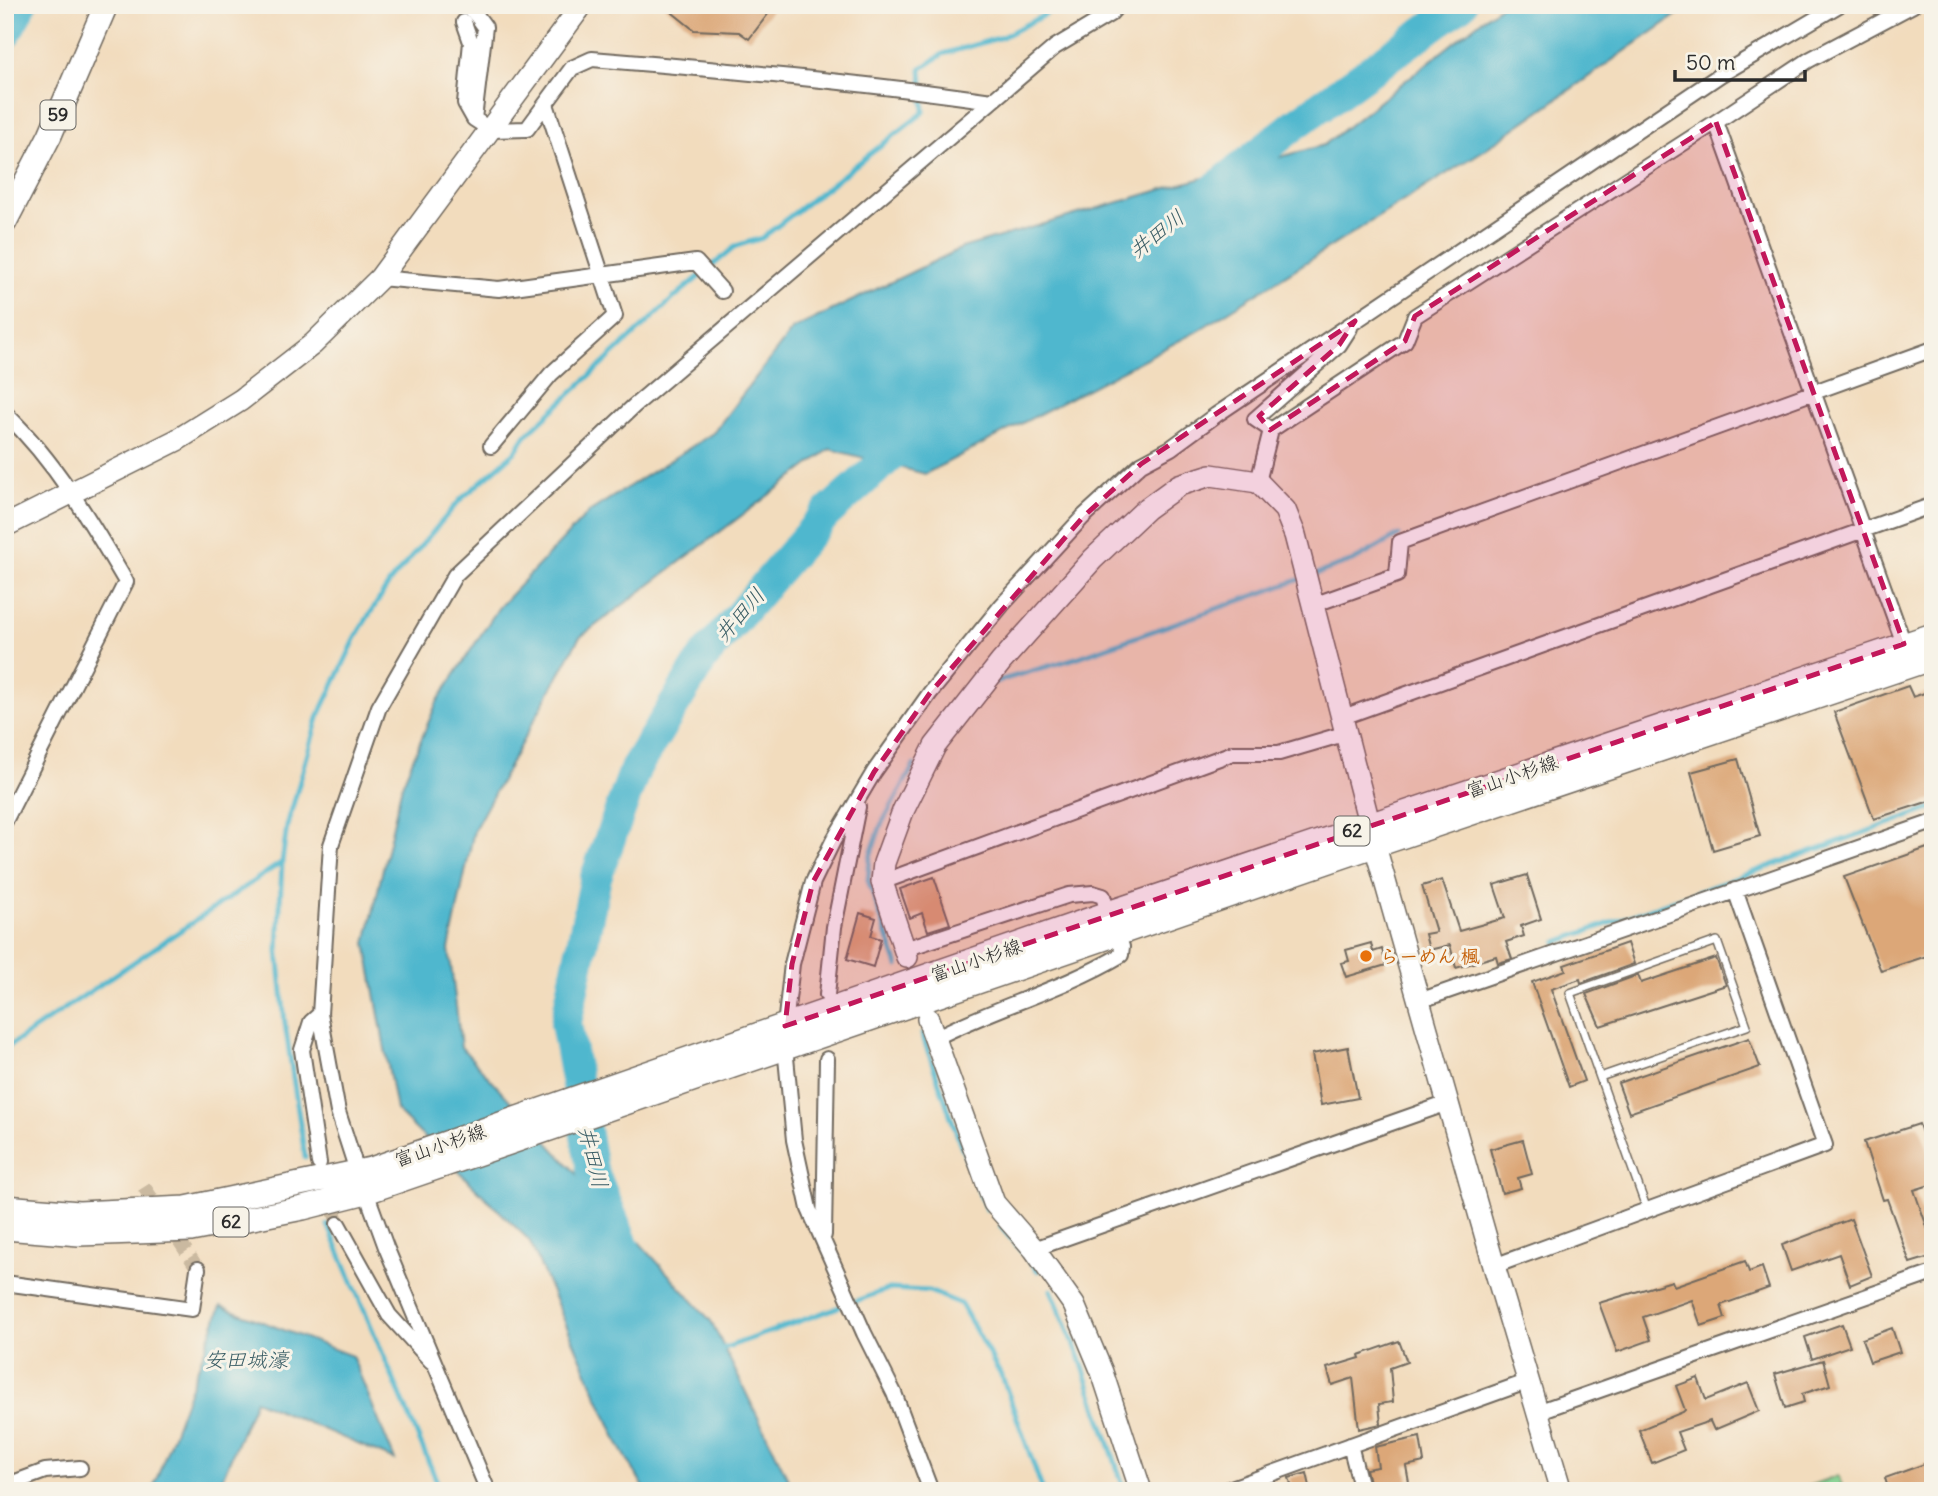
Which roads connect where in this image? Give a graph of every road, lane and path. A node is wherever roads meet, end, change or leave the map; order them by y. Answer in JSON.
{"nodes":[{"id":1,"x":106,"y":5,"type":"edge"},
{"id":2,"x":464,"y":5,"type":"edge"},
{"id":3,"x":582,"y":5,"type":"edge"},
{"id":4,"x":1118,"y":5,"type":"edge"},
{"id":5,"x":1839,"y":5,"type":"edge"},
{"id":6,"x":1913,"y":5,"type":"edge"},
{"id":7,"x":464,"y":22,"type":"dead end"},
{"id":8,"x":992,"y":101,"type":"junction"},
{"id":9,"x":546,"y":104,"type":"junction"},
{"id":10,"x":1716,"y":122,"type":"junction"},
{"id":11,"x":483,"y":124,"type":"junction"},
{"id":12,"x":5,"y":222,"type":"edge"},
{"id":13,"x":602,"y":275,"type":"junction"},
{"id":14,"x":380,"y":278,"type":"junction"},
{"id":15,"x":722,"y":291,"type":"dead end"},
{"id":16,"x":1355,"y":321,"type":"junction"},
{"id":17,"x":1933,"y":349,"type":"edge"},
{"id":18,"x":1813,"y":392,"type":"junction"},
{"id":19,"x":5,"y":413,"type":"edge"},
{"id":20,"x":1271,"y":430,"type":"junction"},
{"id":21,"x":491,"y":446,"type":"dead end"},
{"id":22,"x":1258,"y":482,"type":"junction"},
{"id":23,"x":70,"y":492,"type":"junction"},
{"id":24,"x":1933,"y":505,"type":"edge"},
{"id":25,"x":5,"y":526,"type":"edge"},
{"id":26,"x":1863,"y":530,"type":"junction"},
{"id":27,"x":1313,"y":604,"type":"junction"},
{"id":28,"x":1933,"y":635,"type":"edge"},
{"id":29,"x":1904,"y":644,"type":"junction"},
{"id":30,"x":1933,"y":658,"type":"edge"},
{"id":31,"x":1345,"y":725,"type":"junction"},
{"id":32,"x":860,"y":794,"type":"junction"},
{"id":33,"x":5,"y":821,"type":"edge"},
{"id":34,"x":1933,"y":822,"type":"edge"},
{"id":35,"x":1372,"y":835,"type":"junction"},
{"id":36,"x":882,"y":882,"type":"junction"},
{"id":37,"x":1735,"y":890,"type":"junction"},
{"id":38,"x":1113,"y":923,"type":"junction"},
{"id":39,"x":906,"y":953,"type":"joint"},
{"id":40,"x":827,"y":995,"type":"dead end"},
{"id":41,"x":1419,"y":1001,"type":"junction"},
{"id":42,"x":320,"y":1014,"type":"junction"},
{"id":43,"x":932,"y":1029,"type":"joint"},
{"id":44,"x":780,"y":1038,"type":"junction"},
{"id":45,"x":827,"y":1059,"type":"dead end"},
{"id":46,"x":1600,"y":1077,"type":"junction"},
{"id":47,"x":1448,"y":1103,"type":"junction"},
{"id":48,"x":319,"y":1163,"type":"tunnel mouth"},
{"id":49,"x":368,"y":1180,"type":"junction"},
{"id":50,"x":5,"y":1207,"type":"edge"},
{"id":51,"x":1647,"y":1210,"type":"junction"},
{"id":52,"x":338,"y":1224,"type":"tunnel mouth"},
{"id":53,"x":5,"y":1228,"type":"edge"},
{"id":54,"x":824,"y":1240,"type":"junction"},
{"id":55,"x":1034,"y":1249,"type":"junction"},
{"id":56,"x":1494,"y":1266,"type":"junction"},
{"id":57,"x":198,"y":1269,"type":"tunnel mouth"},
{"id":58,"x":1933,"y":1273,"type":"edge"},
{"id":59,"x":5,"y":1283,"type":"edge"},
{"id":60,"x":436,"y":1367,"type":"junction"},
{"id":61,"x":1529,"y":1381,"type":"junction"},
{"id":62,"x":1538,"y":1412,"type":"junction"},
{"id":63,"x":1350,"y":1445,"type":"junction"},
{"id":64,"x":80,"y":1468,"type":"dead end"},
{"id":65,"x":5,"y":1486,"type":"edge"},
{"id":66,"x":488,"y":1491,"type":"edge"},
{"id":67,"x":931,"y":1491,"type":"edge"},
{"id":68,"x":1141,"y":1491,"type":"edge"},
{"id":69,"x":1223,"y":1491,"type":"edge"},
{"id":70,"x":1362,"y":1491,"type":"edge"},
{"id":71,"x":1561,"y":1491,"type":"edge"}],
"edges":[{"from":1,"to":12,"type":"main road","number":"59"},
{"from":2,"to":11,"type":"street"},
{"from":3,"to":11,"type":"street"},
{"from":4,"to":8,"type":"street"},
{"from":5,"to":16,"type":"street"},
{"from":6,"to":10,"type":"street"},
{"from":7,"to":11,"type":"street"},
{"from":8,"to":9,"type":"street"},
{"from":8,"to":42,"type":"street"},
{"from":9,"to":11,"type":"street"},
{"from":9,"to":13,"type":"street"},
{"from":10,"to":18,"type":"street"},
{"from":10,"to":20,"type":"street"},
{"from":11,"to":14,"type":"street"},
{"from":13,"to":14,"type":"street"},
{"from":13,"to":15,"type":"street"},
{"from":13,"to":21,"type":"street"},
{"from":14,"to":23,"type":"street"},
{"from":16,"to":20,"type":"street"},
{"from":16,"to":32,"type":"street"},
{"from":17,"to":18,"type":"street"},
{"from":18,"to":26,"type":"street"},
{"from":18,"to":27,"type":"street"},
{"from":19,"to":23,"type":"street"},
{"from":20,"to":22,"type":"street"},
{"from":22,"to":27,"type":"street"},
{"from":22,"to":36,"type":"street"},
{"from":23,"to":25,"type":"street"},
{"from":23,"to":33,"type":"street"},
{"from":24,"to":26,"type":"street"},
{"from":26,"to":29,"type":"street"},
{"from":26,"to":31,"type":"street"},
{"from":27,"to":31,"type":"street"},
{"from":28,"to":29,"type":"main road","name":"富山小杉線","number":"62"},
{"from":29,"to":35,"type":"main road","name":"富山小杉線","number":"62"},
{"from":30,"to":35,"type":"main road","name":"富山小杉線","number":"62"},
{"from":31,"to":35,"type":"street"},
{"from":31,"to":36,"type":"street"},
{"from":32,"to":40,"type":"street"},
{"from":32,"to":44,"type":"street"},
{"from":34,"to":37,"type":"street"},
{"from":35,"to":38,"type":"main road","name":"富山小杉線","number":"62"},
{"from":35,"to":41,"type":"street"},
{"from":36,"to":39,"type":"street"},
{"from":37,"to":41,"type":"street"},
{"from":37,"to":51,"type":"street"},
{"from":38,"to":39,"type":"street"},
{"from":38,"to":43,"type":"street"},
{"from":38,"to":44,"type":"main road","name":"富山小杉線","number":"62"},
{"from":41,"to":47,"type":"street"},
{"from":42,"to":48,"type":"street"},
{"from":42,"to":49,"type":"street"},
{"from":43,"to":55,"type":"street"},
{"from":44,"to":49,"type":"main road","name":"富山小杉線","number":"62"},
{"from":44,"to":54,"type":"street"},
{"from":45,"to":54,"type":"street"},
{"from":46,"to":46,"type":"lane"},
{"from":46,"to":51,"type":"lane"},
{"from":47,"to":55,"type":"street"},
{"from":47,"to":56,"type":"street"},
{"from":49,"to":50,"type":"main road","name":"富山小杉線","number":"62"},
{"from":49,"to":53,"type":"main road","name":"富山小杉線","number":"62"},
{"from":49,"to":60,"type":"street"},
{"from":51,"to":56,"type":"street"},
{"from":52,"to":60,"type":"street"},
{"from":54,"to":67,"type":"street"},
{"from":55,"to":68,"type":"street"},
{"from":56,"to":61,"type":"street"},
{"from":57,"to":59,"type":"street"},
{"from":58,"to":62,"type":"street"},
{"from":60,"to":66,"type":"street"},
{"from":61,"to":62,"type":"street"},
{"from":61,"to":63,"type":"street"},
{"from":62,"to":71,"type":"street"},
{"from":63,"to":69,"type":"street"},
{"from":63,"to":70,"type":"street"},
{"from":64,"to":65,"type":"street"}]}
